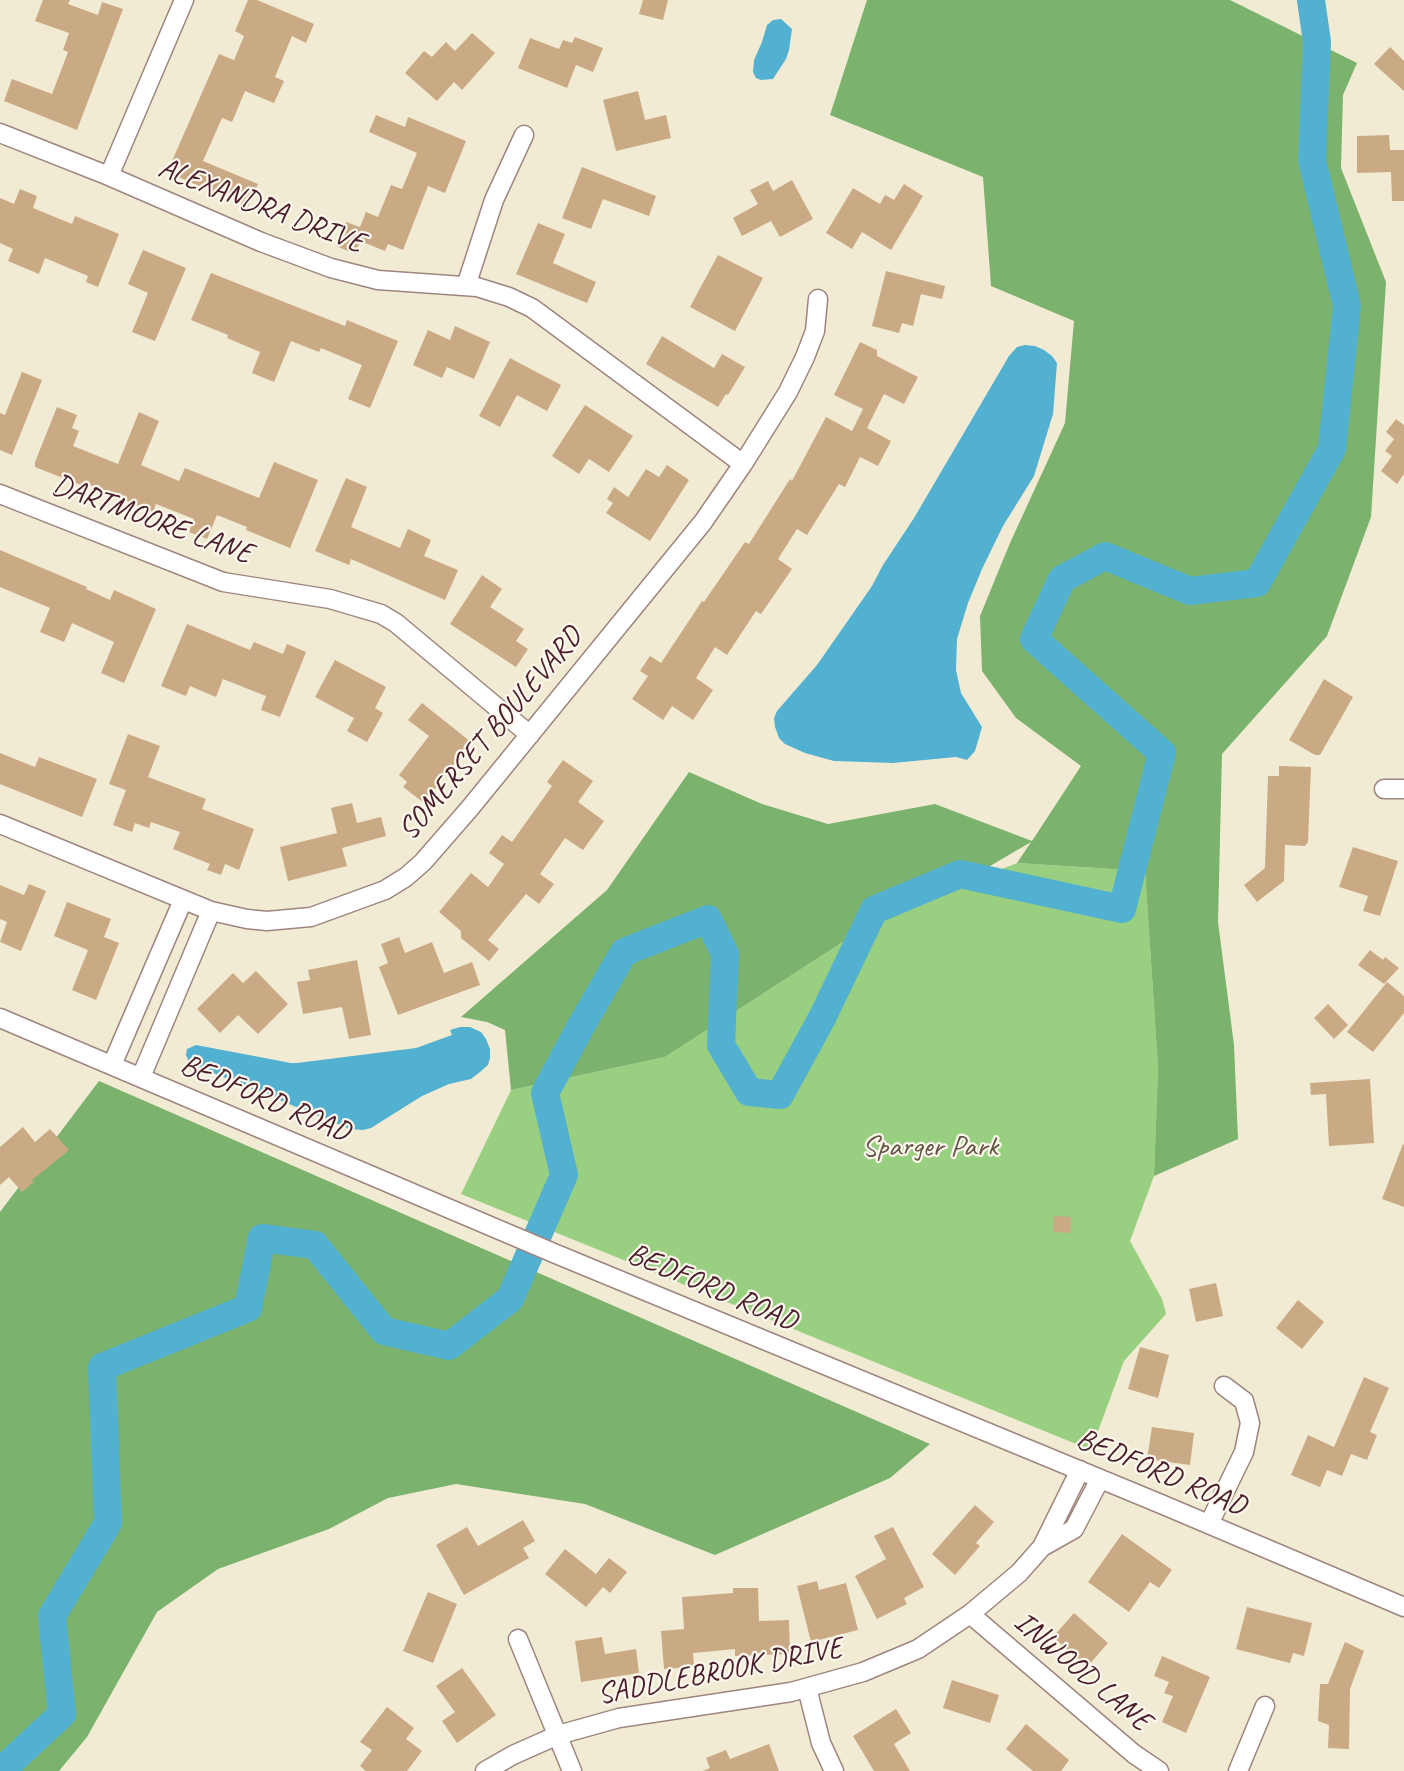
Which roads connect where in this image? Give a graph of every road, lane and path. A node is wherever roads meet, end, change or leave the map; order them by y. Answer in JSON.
{"nodes":[{"id":1,"x":184,"y":0,"type":"edge"},
{"id":2,"x":0,"y":133,"type":"edge"},
{"id":3,"x":524,"y":135,"type":"dead end"},
{"id":4,"x":109,"y":176,"type":"junction"},
{"id":5,"x":466,"y":286,"type":"junction"},
{"id":6,"x":818,"y":299,"type":"dead end"},
{"id":7,"x":743,"y":464,"type":"junction"},
{"id":8,"x":0,"y":494,"type":"edge"},
{"id":9,"x":530,"y":735,"type":"junction"},
{"id":10,"x":1384,"y":789,"type":"dead end"},
{"id":11,"x":1404,"y":789,"type":"edge"},
{"id":12,"x":0,"y":824,"type":"edge"},
{"id":13,"x":183,"y":900,"type":"junction"},
{"id":14,"x":211,"y":911,"type":"junction"},
{"id":15,"x":0,"y":1018,"type":"edge"},
{"id":16,"x":112,"y":1065,"type":"junction"},
{"id":17,"x":141,"y":1077,"type":"junction"},
{"id":18,"x":1224,"y":1386,"type":"dead end"},
{"id":19,"x":1080,"y":1470,"type":"junction"},
{"id":20,"x":1100,"y":1479,"type":"junction"},
{"id":21,"x":1209,"y":1524,"type":"junction"},
{"id":22,"x":1042,"y":1547,"type":"junction"},
{"id":23,"x":1404,"y":1607,"type":"edge"},
{"id":24,"x":970,"y":1614,"type":"junction"},
{"id":25,"x":518,"y":1639,"type":"dead end"},
{"id":26,"x":807,"y":1688,"type":"junction"},
{"id":27,"x":1265,"y":1706,"type":"dead end"},
{"id":28,"x":558,"y":1736,"type":"junction"},
{"id":29,"x":485,"y":1771,"type":"edge"},
{"id":30,"x":573,"y":1771,"type":"edge"},
{"id":31,"x":834,"y":1771,"type":"edge"},
{"id":32,"x":1159,"y":1771,"type":"edge"},
{"id":33,"x":1238,"y":1771,"type":"edge"}],
"edges":[{"from":1,"to":4,"type":"street"},
{"from":2,"to":4,"type":"street","name":"ALEXANDRA DRIVE"},
{"from":3,"to":5,"type":"street"},
{"from":4,"to":5,"type":"street","name":"ALEXANDRA DRIVE"},
{"from":5,"to":7,"type":"street","name":"ALEXANDRA DRIVE"},
{"from":6,"to":7,"type":"street","name":"SOMERSET BOULEVARD"},
{"from":7,"to":9,"type":"street","name":"SOMERSET BOULEVARD"},
{"from":8,"to":9,"type":"street","name":"DARTMOORE LANE"},
{"from":9,"to":14,"type":"street","name":"SOMERSET BOULEVARD"},
{"from":10,"to":11,"type":"street"},
{"from":12,"to":13,"type":"street","name":"SOMERSET BOULEVARD"},
{"from":13,"to":14,"type":"street","name":"SOMERSET BOULEVARD"},
{"from":13,"to":16,"type":"street"},
{"from":14,"to":17,"type":"street"},
{"from":15,"to":16,"type":"street","name":"BEDFORD ROAD"},
{"from":16,"to":17,"type":"street","name":"BEDFORD ROAD"},
{"from":17,"to":19,"type":"street","name":"BEDFORD ROAD"},
{"from":18,"to":21,"type":"street"},
{"from":19,"to":20,"type":"street","name":"BEDFORD ROAD"},
{"from":19,"to":22,"type":"street","name":"SADDLEBROOK DRIVE"},
{"from":20,"to":21,"type":"street","name":"BEDFORD ROAD"},
{"from":20,"to":22,"type":"street","name":"SADDLEBROOK DRIVE"},
{"from":21,"to":23,"type":"street","name":"BEDFORD ROAD"},
{"from":22,"to":24,"type":"street","name":"SADDLEBROOK DRIVE"},
{"from":24,"to":26,"type":"street","name":"SADDLEBROOK DRIVE"},
{"from":24,"to":32,"type":"street","name":"INWOOD LANE"},
{"from":25,"to":28,"type":"street"},
{"from":26,"to":28,"type":"street","name":"SADDLEBROOK DRIVE"},
{"from":26,"to":31,"type":"street"},
{"from":27,"to":33,"type":"street"},
{"from":28,"to":29,"type":"street","name":"SADDLEBROOK DRIVE"},
{"from":28,"to":30,"type":"street"}]}
